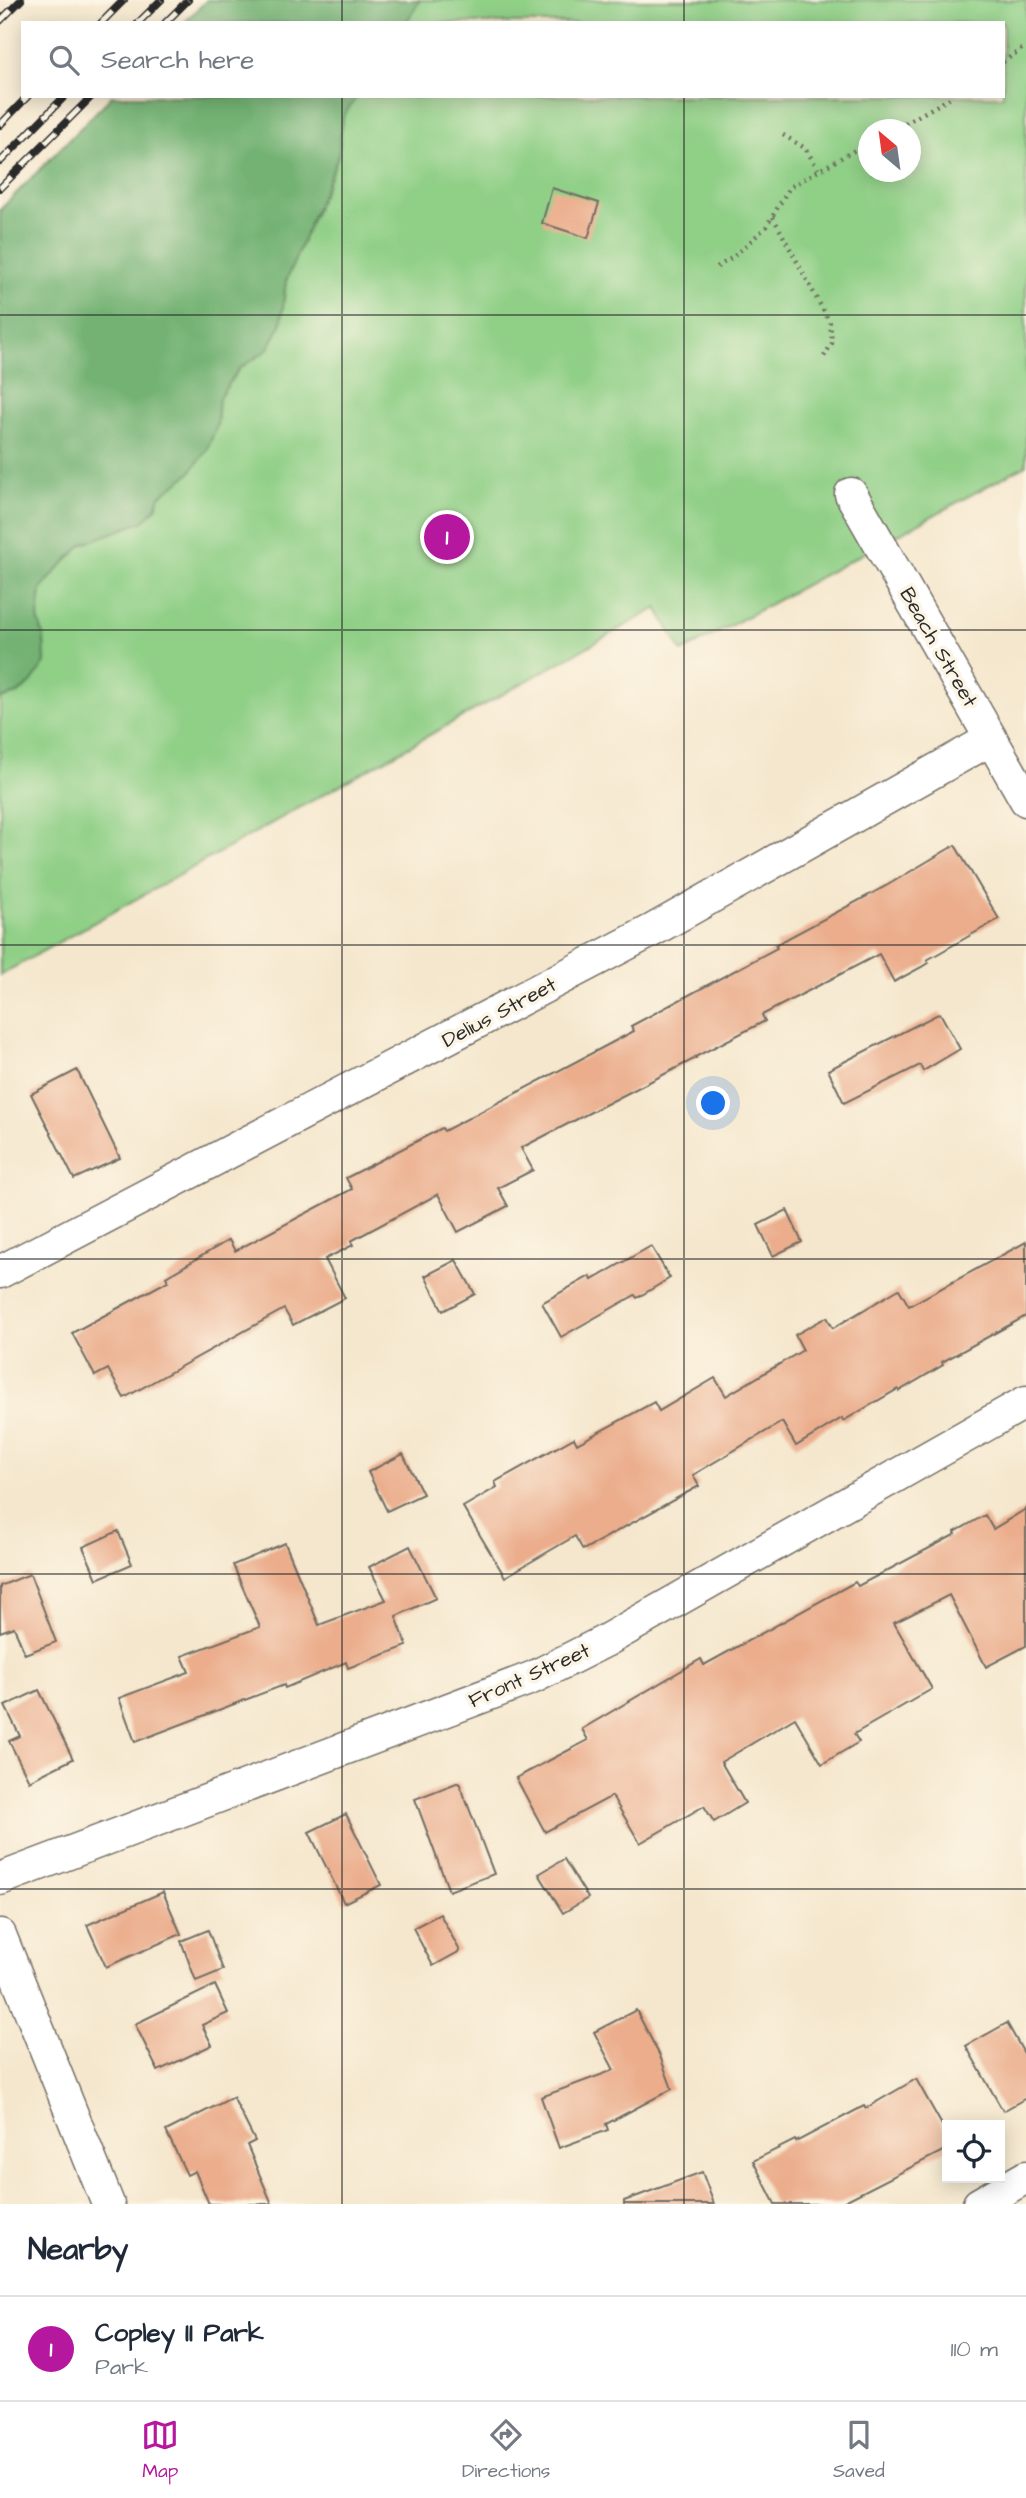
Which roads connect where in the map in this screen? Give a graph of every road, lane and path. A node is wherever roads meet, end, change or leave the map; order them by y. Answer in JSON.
{"nodes":[{"id":1,"x":1026,"y":46,"type":"edge"},
{"id":2,"x":1005,"y":61,"type":"edge"},
{"id":3,"x":950,"y":98,"type":"edge"},
{"id":4,"x":913,"y":119,"type":"edge"},
{"id":5,"x":783,"y":135,"type":"dead end"},
{"id":6,"x":858,"y":148,"type":"edge"},
{"id":7,"x":818,"y":169,"type":"junction"},
{"id":8,"x":773,"y":217,"type":"junction"},
{"id":9,"x":717,"y":267,"type":"dead end"},
{"id":10,"x":822,"y":360,"type":"dead end"},
{"id":11,"x":851,"y":494,"type":"dead end"},
{"id":12,"x":991,"y":739,"type":"junction"},
{"id":13,"x":1026,"y":800,"type":"edge"},
{"id":14,"x":0,"y":1272,"type":"edge"},
{"id":15,"x":1026,"y":1402,"type":"edge"},
{"id":16,"x":0,"y":1880,"type":"edge"},
{"id":17,"x":0,"y":1935,"type":"edge"},
{"id":18,"x":1026,"y":2178,"type":"edge"},
{"id":19,"x":108,"y":2204,"type":"edge"},
{"id":20,"x":979,"y":2204,"type":"edge"}],
"edges":[{"from":1,"to":2,"type":"path"},
{"from":3,"to":4,"type":"path"},
{"from":5,"to":7,"type":"path"},
{"from":6,"to":7,"type":"path"},
{"from":7,"to":8,"type":"path"},
{"from":8,"to":9,"type":"path"},
{"from":8,"to":10,"type":"path"},
{"from":11,"to":12,"type":"street","name":"Beach Street"},
{"from":12,"to":13,"type":"street","name":"Beach Street"},
{"from":12,"to":14,"type":"street","name":"Delius Street"},
{"from":15,"to":16,"type":"street","name":"Front Street"},
{"from":17,"to":19,"type":"street"},
{"from":18,"to":20,"type":"street"}]}
